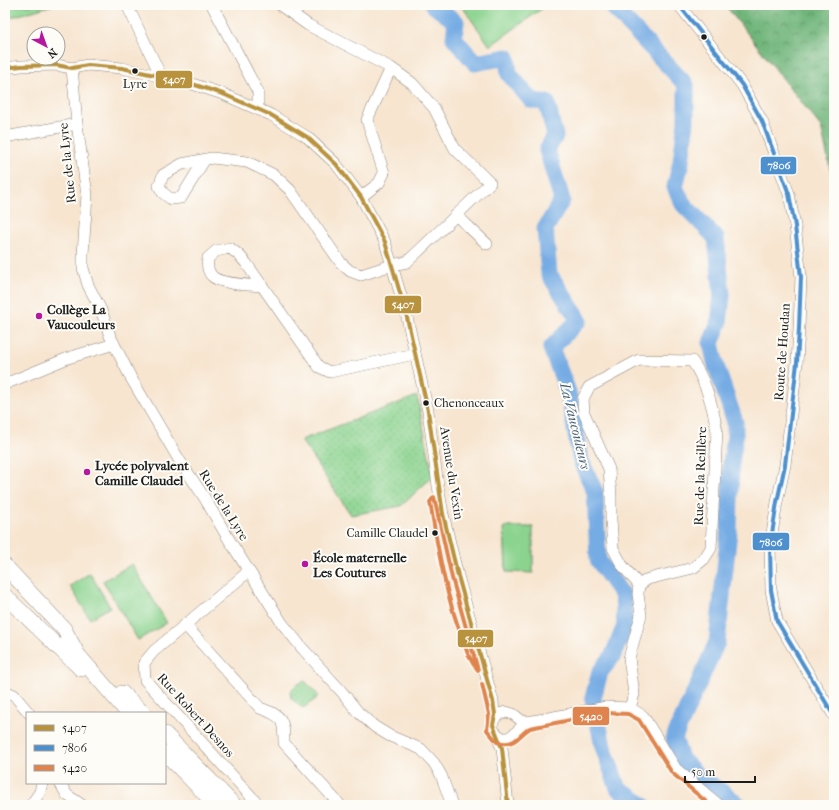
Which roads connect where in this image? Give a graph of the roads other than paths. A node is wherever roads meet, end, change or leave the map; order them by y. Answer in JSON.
{"nodes":[{"id":1,"x":127,"y":5,"type":"edge"},
{"id":2,"x":212,"y":5,"type":"edge"},
{"id":3,"x":280,"y":5,"type":"edge"},
{"id":4,"x":679,"y":5,"type":"edge"},
{"id":5,"x":5,"y":68,"type":"edge"},
{"id":6,"x":72,"y":68,"type":"junction"},
{"id":7,"x":391,"y":68,"type":"junction"},
{"id":8,"x":161,"y":76,"type":"junction"},
{"id":9,"x":258,"y":109,"type":"junction"},
{"id":10,"x":77,"y":124,"type":"junction"},
{"id":11,"x":5,"y":137,"type":"edge"},
{"id":12,"x":205,"y":159,"type":"dead end"},
{"id":13,"x":361,"y":197,"type":"junction"},
{"id":14,"x":456,"y":214,"type":"junction"},
{"id":15,"x":487,"y":244,"type":"dead end"},
{"id":16,"x":392,"y":265,"type":"junction"},
{"id":17,"x":262,"y":286,"type":"junction"},
{"id":18,"x":114,"y":344,"type":"junction"},
{"id":19,"x":416,"y":354,"type":"junction"},
{"id":20,"x":5,"y":384,"type":"edge"},
{"id":21,"x":5,"y":566,"type":"edge"},
{"id":22,"x":249,"y":571,"type":"junction"},
{"id":23,"x":5,"y":580,"type":"edge"},
{"id":24,"x":639,"y":585,"type":"junction"},
{"id":25,"x":5,"y":596,"type":"edge"},
{"id":26,"x":185,"y":625,"type":"junction"},
{"id":27,"x":78,"y":655,"type":"junction"},
{"id":28,"x":5,"y":691,"type":"edge"},
{"id":29,"x":493,"y":701,"type":"junction"},
{"id":30,"x":630,"y":708,"type":"junction"},
{"id":31,"x":28,"y":712,"type":"edge"},
{"id":32,"x":125,"y":712,"type":"edge"},
{"id":33,"x":125,"y":712,"type":"edge"},
{"id":34,"x":142,"y":712,"type":"edge"},
{"id":35,"x":511,"y":714,"type":"junction"},
{"id":36,"x":834,"y":716,"type":"edge"},
{"id":37,"x":494,"y":719,"type":"junction"},
{"id":38,"x":528,"y":722,"type":"junction"},
{"id":39,"x":518,"y":730,"type":"junction"},
{"id":40,"x":495,"y":732,"type":"junction"},
{"id":41,"x":166,"y":735,"type":"edge"},
{"id":42,"x":509,"y":738,"type":"junction"},
{"id":43,"x":502,"y":748,"type":"junction"},
{"id":44,"x":166,"y":754,"type":"edge"},
{"id":45,"x":42,"y":784,"type":"edge"},
{"id":46,"x":61,"y":784,"type":"edge"},
{"id":47,"x":31,"y":805,"type":"edge"},
{"id":48,"x":82,"y":805,"type":"edge"},
{"id":49,"x":216,"y":805,"type":"edge"},
{"id":50,"x":234,"y":805,"type":"edge"},
{"id":51,"x":259,"y":805,"type":"edge"},
{"id":52,"x":340,"y":805,"type":"edge"},
{"id":53,"x":452,"y":805,"type":"edge"},
{"id":54,"x":508,"y":805,"type":"edge"},
{"id":55,"x":719,"y":805,"type":"edge"}],
"edges":[{"from":1,"to":8,"type":"street"},
{"from":2,"to":9,"type":"street"},
{"from":3,"to":7,"type":"street"},
{"from":4,"to":36,"type":"street","name":"Route de Houdan"},
{"from":5,"to":6,"type":"street","name":"Avenue du Vexin"},
{"from":6,"to":8,"type":"street","name":"Avenue du Vexin"},
{"from":6,"to":10,"type":"street","name":"Rue de la Lyre"},
{"from":7,"to":13,"type":"street"},
{"from":7,"to":14,"type":"street"},
{"from":8,"to":9,"type":"street","name":"Avenue du Vexin"},
{"from":9,"to":13,"type":"street","name":"Avenue du Vexin"},
{"from":10,"to":11,"type":"street"},
{"from":10,"to":18,"type":"street","name":"Rue de la Lyre"},
{"from":12,"to":16,"type":"street"},
{"from":13,"to":16,"type":"street","name":"Avenue du Vexin"},
{"from":14,"to":15,"type":"street"},
{"from":14,"to":16,"type":"street"},
{"from":16,"to":19,"type":"street","name":"Avenue du Vexin"},
{"from":17,"to":17,"type":"street"},
{"from":17,"to":19,"type":"street"},
{"from":18,"to":20,"type":"street"},
{"from":18,"to":22,"type":"street","name":"Rue de la Lyre"},
{"from":19,"to":29,"type":"street","name":"Avenue du Vexin"},
{"from":21,"to":27,"type":"main road"},
{"from":22,"to":26,"type":"street","name":"Rue Robert Desnos"},
{"from":22,"to":53,"type":"street","name":"Rue de la Lyre"},
{"from":23,"to":27,"type":"main road"},
{"from":24,"to":24,"type":"street","name":"Rue de la Reillère"},
{"from":24,"to":30,"type":"street"},
{"from":25,"to":33,"type":"main road"},
{"from":26,"to":51,"type":"street","name":"Rue Robert Desnos"},
{"from":26,"to":52,"type":"street"},
{"from":27,"to":32,"type":"main road"},
{"from":27,"to":34,"type":"main road"},
{"from":28,"to":31,"type":"street"},
{"from":29,"to":35,"type":"street"},
{"from":29,"to":37,"type":"street","name":"Avenue du Vexin"},
{"from":30,"to":38,"type":"street"},
{"from":30,"to":55,"type":"street"},
{"from":35,"to":37,"type":"street"},
{"from":35,"to":38,"type":"street"},
{"from":35,"to":39,"type":"street"},
{"from":37,"to":40,"type":"street"},
{"from":38,"to":39,"type":"street"},
{"from":39,"to":42,"type":"street"},
{"from":40,"to":42,"type":"street"},
{"from":40,"to":43,"type":"street"},
{"from":41,"to":50,"type":"main road"},
{"from":42,"to":43,"type":"street"},
{"from":43,"to":54,"type":"street"},
{"from":44,"to":49,"type":"main road"},
{"from":45,"to":47,"type":"street"},
{"from":46,"to":48,"type":"street"}]}
